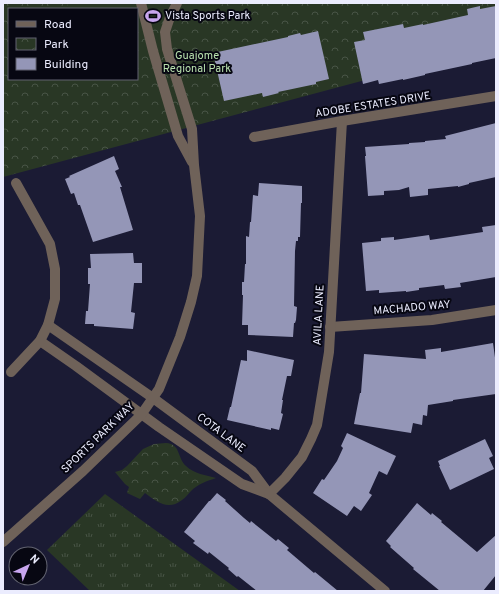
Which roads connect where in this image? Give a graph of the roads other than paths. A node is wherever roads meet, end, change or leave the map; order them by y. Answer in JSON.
{"nodes":[{"id":1,"x":141,"y":3,"type":"edge"},
{"id":2,"x":177,"y":3,"type":"edge"},
{"id":3,"x":496,"y":96,"type":"edge"},
{"id":4,"x":342,"y":122,"type":"junction"},
{"id":5,"x":254,"y":138,"type":"dead end"},
{"id":6,"x":194,"y":165,"type":"junction"},
{"id":7,"x":16,"y":184,"type":"dead end"},
{"id":8,"x":496,"y":310,"type":"edge"},
{"id":9,"x":48,"y":325,"type":"junction"},
{"id":10,"x":330,"y":327,"type":"junction"},
{"id":11,"x":40,"y":341,"type":"junction"},
{"id":12,"x":11,"y":372,"type":"dead end"},
{"id":13,"x":152,"y":398,"type":"junction"},
{"id":14,"x":141,"y":415,"type":"junction"},
{"id":15,"x":269,"y":494,"type":"junction"},
{"id":16,"x":3,"y":542,"type":"edge"},
{"id":17,"x":385,"y":591,"type":"edge"}],
"edges":[{"from":1,"to":6,"type":"street","name":"SPORTS PARK WAY"},
{"from":2,"to":6,"type":"street","name":"SPORTS PARK WAY"},
{"from":3,"to":4,"type":"street","name":"ADOBE ESTATES DRIVE"},
{"from":4,"to":5,"type":"street","name":"ADOBE ESTATES DRIVE"},
{"from":4,"to":10,"type":"street","name":"AVILA LANE"},
{"from":6,"to":13,"type":"street","name":"SPORTS PARK WAY"},
{"from":7,"to":9,"type":"street"},
{"from":8,"to":10,"type":"street","name":"MACHADO WAY"},
{"from":9,"to":11,"type":"street"},
{"from":9,"to":13,"type":"street","name":"COTA LANE"},
{"from":10,"to":15,"type":"street","name":"AVILA LANE"},
{"from":11,"to":12,"type":"street"},
{"from":11,"to":14,"type":"street","name":"COTA LANE"},
{"from":13,"to":14,"type":"street","name":"SPORTS PARK WAY"},
{"from":13,"to":15,"type":"street","name":"COTA LANE"},
{"from":14,"to":15,"type":"street","name":"COTA LANE"},
{"from":14,"to":16,"type":"street","name":"SPORTS PARK WAY"},
{"from":15,"to":17,"type":"street","name":"COTA LANE"}]}
